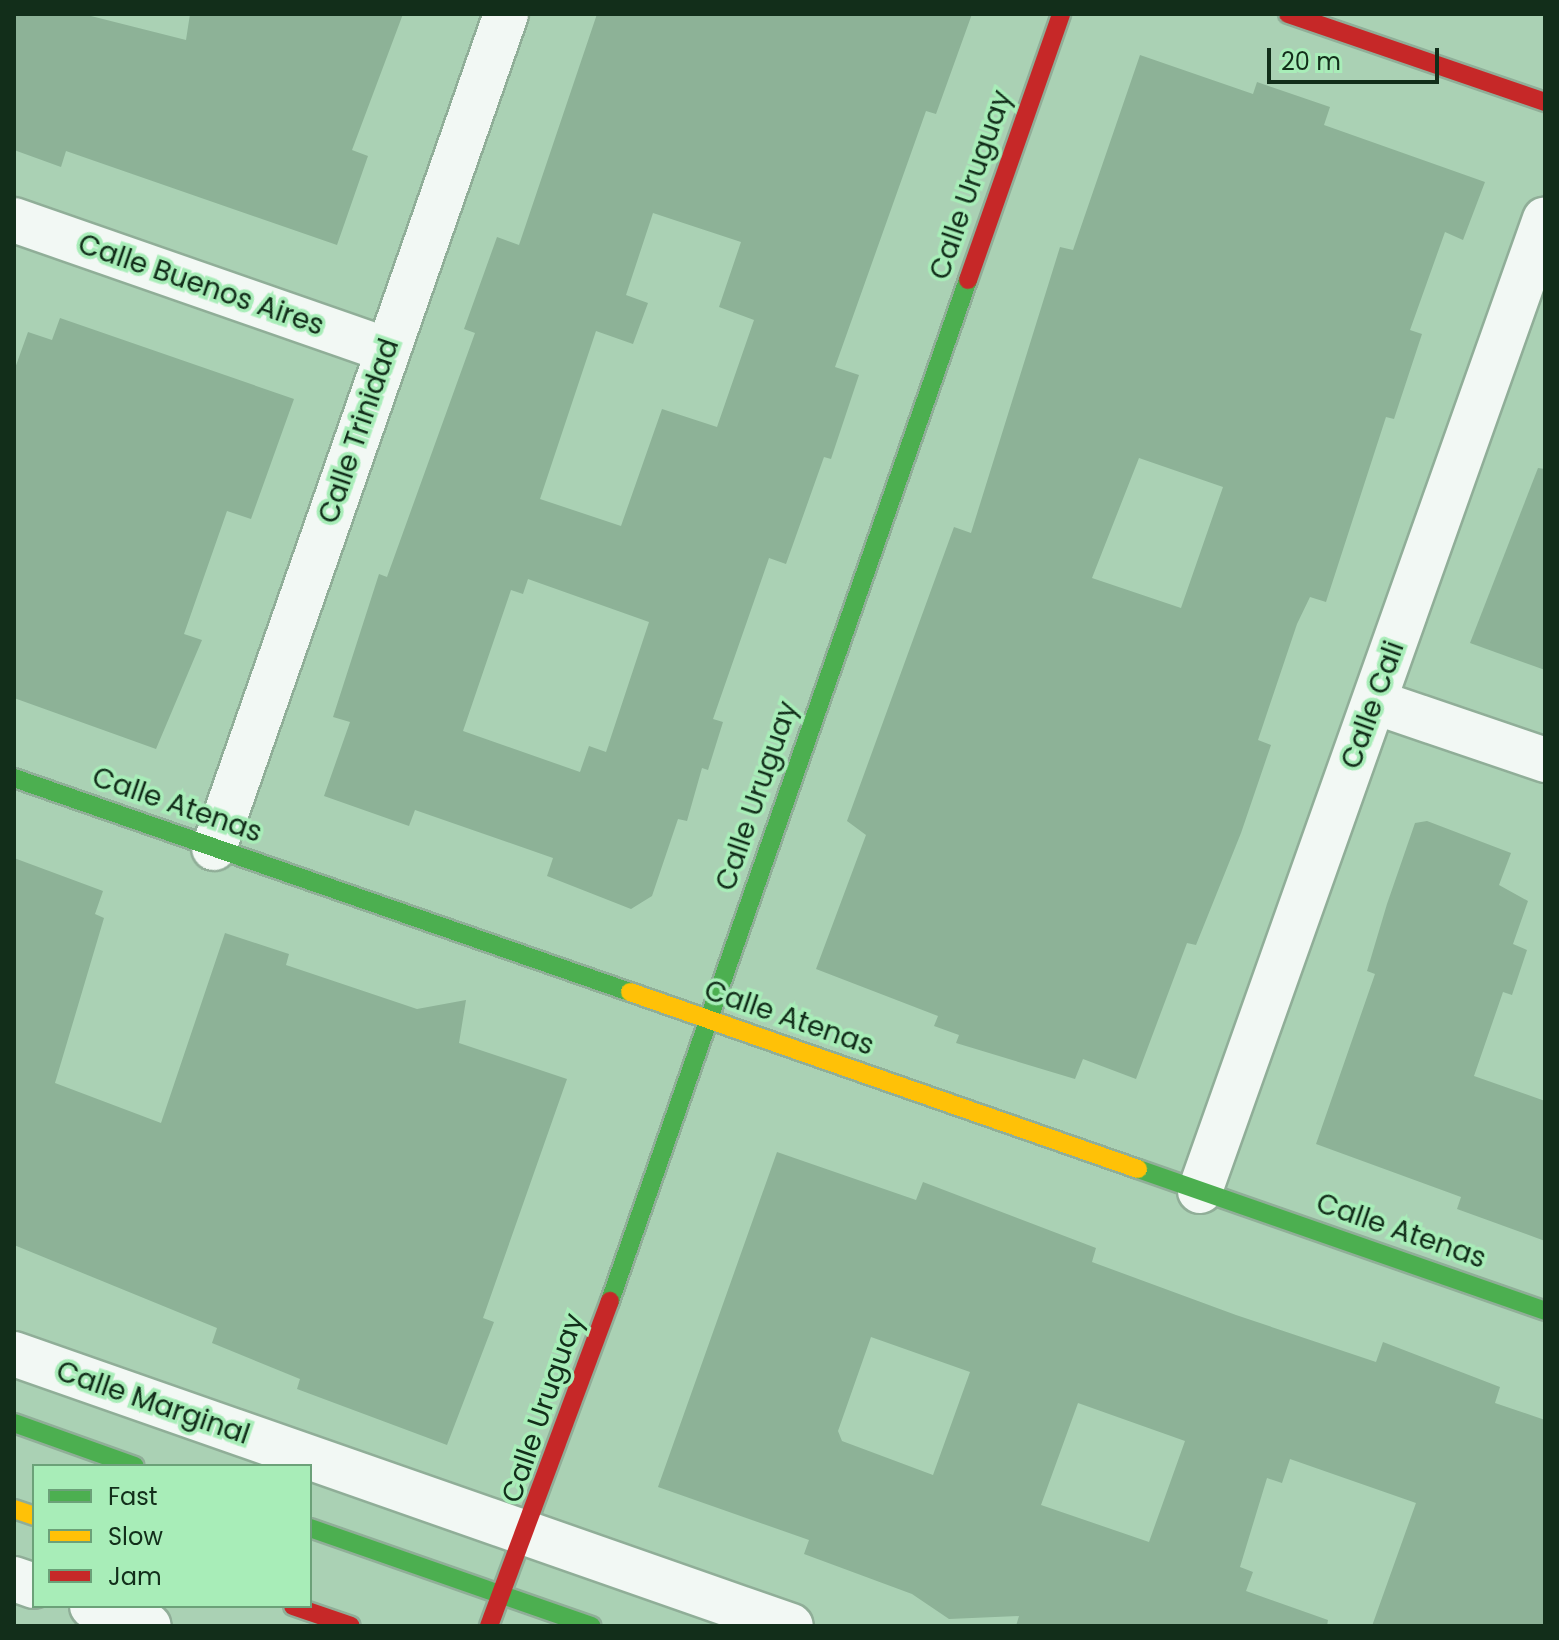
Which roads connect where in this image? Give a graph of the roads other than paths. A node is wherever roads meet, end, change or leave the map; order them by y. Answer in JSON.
{"nodes":[{"id":1,"x":506,"y":14,"type":"edge"},
{"id":2,"x":1061,"y":14,"type":"edge"},
{"id":3,"x":1288,"y":14,"type":"edge"},
{"id":4,"x":1545,"y":102,"type":"edge"},
{"id":5,"x":1545,"y":219,"type":"edge"},
{"id":6,"x":14,"y":220,"type":"edge"},
{"id":7,"x":388,"y":350,"type":"junction"},
{"id":8,"x":1375,"y":702,"type":"junction"},
{"id":9,"x":1545,"y":760,"type":"edge"},
{"id":10,"x":14,"y":778,"type":"edge"},
{"id":11,"x":214,"y":848,"type":"junction"},
{"id":12,"x":708,"y":1020,"type":"junction"},
{"id":13,"x":1200,"y":1191,"type":"junction"},
{"id":14,"x":1545,"y":1311,"type":"edge"},
{"id":15,"x":14,"y":1354,"type":"edge"},
{"id":16,"x":14,"y":1423,"type":"edge"},
{"id":17,"x":129,"y":1464,"type":"edge"},
{"id":18,"x":312,"y":1529,"type":"edge"},
{"id":19,"x":528,"y":1535,"type":"junction"},
{"id":20,"x":502,"y":1595,"type":"junction"},
{"id":21,"x":98,"y":1608,"type":"edge"},
{"id":22,"x":299,"y":1608,"type":"edge"},
{"id":23,"x":149,"y":1626,"type":"edge"},
{"id":24,"x":351,"y":1626,"type":"edge"},
{"id":25,"x":489,"y":1626,"type":"edge"},
{"id":26,"x":591,"y":1626,"type":"edge"},
{"id":27,"x":791,"y":1626,"type":"edge"}],
"edges":[{"from":1,"to":7,"type":"street","name":"Calle Trinidad"},
{"from":2,"to":12,"type":"street","name":"Calle Uruguay"},
{"from":3,"to":4,"type":"street"},
{"from":5,"to":8,"type":"street","name":"Calle Cali"},
{"from":6,"to":7,"type":"street","name":"Calle Buenos Aires"},
{"from":7,"to":11,"type":"street","name":"Calle Trinidad"},
{"from":8,"to":9,"type":"street"},
{"from":8,"to":13,"type":"street","name":"Calle Cali"},
{"from":10,"to":11,"type":"street","name":"Calle Atenas"},
{"from":11,"to":12,"type":"street","name":"Calle Atenas"},
{"from":12,"to":13,"type":"street","name":"Calle Atenas"},
{"from":12,"to":19,"type":"street","name":"Calle Uruguay"},
{"from":13,"to":14,"type":"street","name":"Calle Atenas"},
{"from":15,"to":19,"type":"street","name":"Calle Marginal"},
{"from":16,"to":17,"type":"street"},
{"from":18,"to":20,"type":"street"},
{"from":19,"to":20,"type":"street","name":"Calle Uruguay"},
{"from":19,"to":27,"type":"street","name":"Calle Marginal"},
{"from":20,"to":25,"type":"street","name":"Calle Uruguay"},
{"from":20,"to":26,"type":"street"},
{"from":21,"to":23,"type":"street"},
{"from":22,"to":24,"type":"street"}]}
